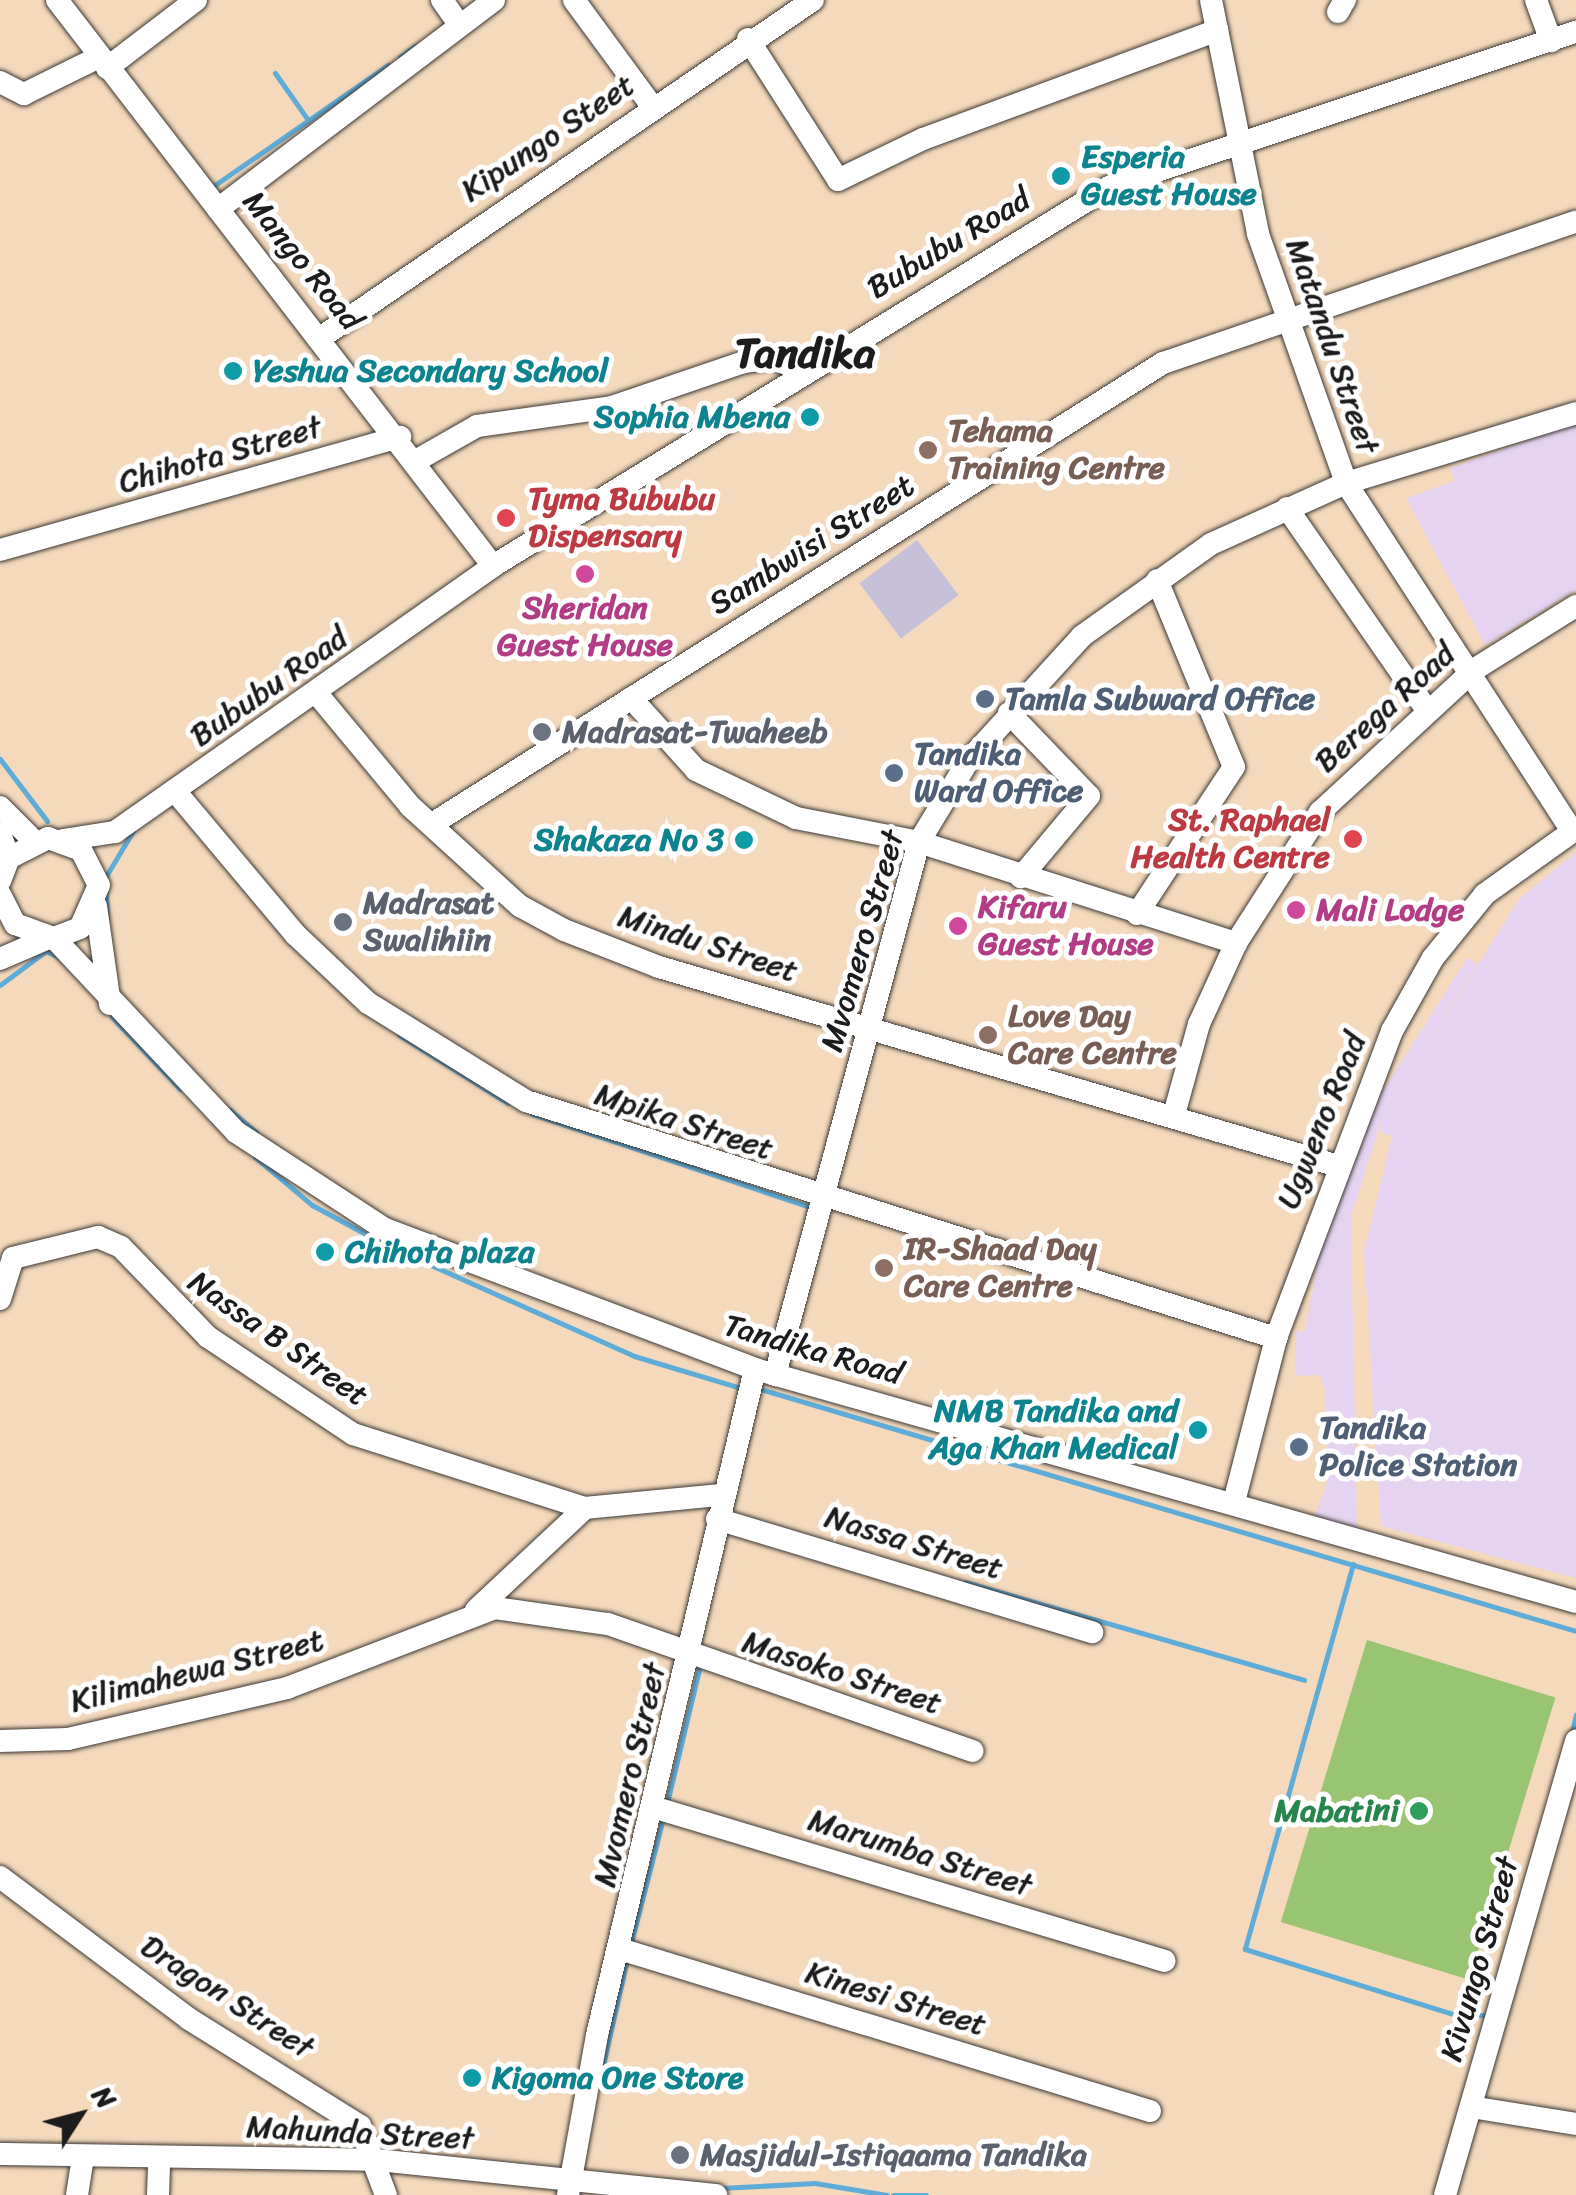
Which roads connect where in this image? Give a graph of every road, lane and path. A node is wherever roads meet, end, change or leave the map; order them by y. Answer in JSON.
{"nodes":[{"id":1,"x":57,"y":0,"type":"edge"},
{"id":2,"x":196,"y":0,"type":"edge"},
{"id":3,"x":442,"y":0,"type":"edge"},
{"id":4,"x":494,"y":0,"type":"edge"},
{"id":5,"x":574,"y":0,"type":"edge"},
{"id":6,"x":813,"y":0,"type":"edge"},
{"id":7,"x":1212,"y":0,"type":"edge"},
{"id":8,"x":1536,"y":0,"type":"edge"},
{"id":9,"x":460,"y":24,"type":"junction"},
{"id":10,"x":1217,"y":30,"type":"junction"},
{"id":11,"x":1576,"y":32,"type":"edge"},
{"id":12,"x":748,"y":39,"type":"junction"},
{"id":13,"x":1551,"y":41,"type":"junction"},
{"id":14,"x":103,"y":62,"type":"junction"},
{"id":15,"x":0,"y":82,"type":"edge"},
{"id":16,"x":652,"y":106,"type":"junction"},
{"id":17,"x":1233,"y":142,"type":"junction"},
{"id":18,"x":218,"y":209,"type":"junction"},
{"id":19,"x":1576,"y":222,"type":"edge"},
{"id":20,"x":1282,"y":317,"type":"junction"},
{"id":21,"x":323,"y":336,"type":"junction"},
{"id":22,"x":800,"y":370,"type":"junction"},
{"id":23,"x":1576,"y":413,"type":"edge"},
{"id":24,"x":400,"y":437,"type":"junction"},
{"id":25,"x":419,"y":460,"type":"junction"},
{"id":26,"x":1346,"y":483,"type":"junction"},
{"id":27,"x":1287,"y":508,"type":"junction"},
{"id":28,"x":0,"y":550,"type":"edge"},
{"id":29,"x":493,"y":566,"type":"junction"},
{"id":30,"x":1157,"y":580,"type":"junction"},
{"id":31,"x":1576,"y":606,"type":"edge"},
{"id":32,"x":1475,"y":669,"type":"junction"},
{"id":33,"x":318,"y":695,"type":"junction"},
{"id":34,"x":631,"y":698,"type":"junction"},
{"id":35,"x":1426,"y":709,"type":"junction"},
{"id":36,"x":1009,"y":713,"type":"junction"},
{"id":37,"x":175,"y":791,"type":"junction"},
{"id":38,"x":0,"y":807,"type":"edge"},
{"id":39,"x":432,"y":824,"type":"junction"},
{"id":40,"x":1574,"y":830,"type":"edge"},
{"id":41,"x":115,"y":832,"type":"junction"},
{"id":42,"x":0,"y":834,"type":"edge"},
{"id":43,"x":33,"y":840,"type":"junction"},
{"id":44,"x":64,"y":840,"type":"junction"},
{"id":45,"x":920,"y":842,"type":"junction"},
{"id":46,"x":9,"y":858,"type":"junction"},
{"id":47,"x":1021,"y":878,"type":"junction"},
{"id":48,"x":0,"y":880,"type":"edge"},
{"id":49,"x":0,"y":895,"type":"edge"},
{"id":50,"x":97,"y":896,"type":"junction"},
{"id":51,"x":1137,"y":914,"type":"junction"},
{"id":52,"x":52,"y":938,"type":"junction"},
{"id":53,"x":1236,"y":943,"type":"junction"},
{"id":54,"x":0,"y":959,"type":"edge"},
{"id":55,"x":110,"y":1004,"type":"junction"},
{"id":56,"x":872,"y":1028,"type":"junction"},
{"id":57,"x":1175,"y":1111,"type":"junction"},
{"id":58,"x":1335,"y":1165,"type":"junction"},
{"id":59,"x":820,"y":1200,"type":"junction"},
{"id":60,"x":6,"y":1248,"type":"edge"},
{"id":61,"x":0,"y":1299,"type":"edge"},
{"id":62,"x":1276,"y":1338,"type":"junction"},
{"id":63,"x":765,"y":1372,"type":"junction"},
{"id":64,"x":720,"y":1494,"type":"junction"},
{"id":65,"x":1234,"y":1502,"type":"junction"},
{"id":66,"x":585,"y":1508,"type":"junction"},
{"id":67,"x":717,"y":1520,"type":"junction"},
{"id":68,"x":1576,"y":1602,"type":"edge"},
{"id":69,"x":476,"y":1610,"type":"junction"},
{"id":70,"x":1092,"y":1632,"type":"dead end"},
{"id":71,"x":690,"y":1654,"type":"junction"},
{"id":72,"x":1576,"y":1740,"type":"edge"},
{"id":73,"x":0,"y":1742,"type":"edge"},
{"id":74,"x":974,"y":1751,"type":"dead end"},
{"id":75,"x":656,"y":1808,"type":"junction"},
{"id":76,"x":0,"y":1877,"type":"edge"},
{"id":77,"x":623,"y":1950,"type":"junction"},
{"id":78,"x":1165,"y":1961,"type":"dead end"},
{"id":79,"x":1471,"y":2107,"type":"junction"},
{"id":80,"x":1150,"y":2111,"type":"dead end"},
{"id":81,"x":1576,"y":2124,"type":"edge"},
{"id":82,"x":0,"y":2154,"type":"edge"},
{"id":83,"x":83,"y":2157,"type":"junction"},
{"id":84,"x":159,"y":2158,"type":"junction"},
{"id":85,"x":378,"y":2160,"type":"junction"},
{"id":86,"x":569,"y":2188,"type":"edge"},
{"id":87,"x":609,"y":2190,"type":"edge"},
{"id":88,"x":77,"y":2195,"type":"edge"},
{"id":89,"x":158,"y":2195,"type":"edge"},
{"id":90,"x":386,"y":2195,"type":"edge"},
{"id":91,"x":716,"y":2195,"type":"edge"},
{"id":92,"x":1445,"y":2195,"type":"edge"}],
"edges":[{"from":1,"to":14,"type":"street","name":"Mango Road"},
{"from":2,"to":14,"type":"street"},
{"from":3,"to":9,"type":"street"},
{"from":4,"to":9,"type":"street"},
{"from":5,"to":16,"type":"street"},
{"from":6,"to":12,"type":"street","name":"Kipungo Steet"},
{"from":7,"to":10,"type":"street","name":"Matandu Street"},
{"from":8,"to":13,"type":"street"},
{"from":9,"to":18,"type":"street"},
{"from":10,"to":12,"type":"street"},
{"from":10,"to":17,"type":"street","name":"Matandu Street"},
{"from":11,"to":13,"type":"street","name":"Bububu Road"},
{"from":12,"to":16,"type":"street","name":"Kipungo Steet"},
{"from":13,"to":17,"type":"street","name":"Bububu Road"},
{"from":14,"to":15,"type":"street"},
{"from":14,"to":18,"type":"street","name":"Mango Road"},
{"from":16,"to":21,"type":"street","name":"Kipungo Steet"},
{"from":17,"to":20,"type":"street","name":"Matandu Street"},
{"from":17,"to":22,"type":"street","name":"Bububu Road"},
{"from":18,"to":21,"type":"street","name":"Mango Road"},
{"from":19,"to":20,"type":"street","name":"Sambwisi Street"},
{"from":20,"to":26,"type":"street","name":"Matandu Street"},
{"from":20,"to":34,"type":"street","name":"Sambwisi Street"},
{"from":21,"to":24,"type":"street","name":"Mango Road"},
{"from":22,"to":25,"type":"street"},
{"from":22,"to":29,"type":"street","name":"Bububu Road"},
{"from":23,"to":26,"type":"street","name":"Mvomero Street"},
{"from":24,"to":25,"type":"street","name":"Mango Road"},
{"from":24,"to":28,"type":"street","name":"Chihota Street"},
{"from":25,"to":29,"type":"street","name":"Mango Road"},
{"from":26,"to":27,"type":"street","name":"Mvomero Street"},
{"from":26,"to":32,"type":"street","name":"Matandu Street"},
{"from":27,"to":30,"type":"street","name":"Mvomero Street"},
{"from":27,"to":35,"type":"street"},
{"from":29,"to":33,"type":"street","name":"Bububu Road"},
{"from":30,"to":36,"type":"street","name":"Mvomero Street"},
{"from":30,"to":51,"type":"street"},
{"from":31,"to":32,"type":"street","name":"Berega Road"},
{"from":32,"to":35,"type":"street","name":"Berega Road"},
{"from":32,"to":40,"type":"street","name":"Matandu Street"},
{"from":33,"to":37,"type":"street","name":"Bububu Road"},
{"from":33,"to":39,"type":"street","name":"Mindu Street"},
{"from":34,"to":39,"type":"street","name":"Sambwisi Street"},
{"from":34,"to":45,"type":"street"},
{"from":35,"to":53,"type":"street","name":"Berega Road"},
{"from":36,"to":45,"type":"street","name":"Mvomero Street"},
{"from":36,"to":47,"type":"street"},
{"from":37,"to":41,"type":"street","name":"Bububu Road"},
{"from":37,"to":59,"type":"street","name":"Mpika Street"},
{"from":38,"to":43,"type":"street"},
{"from":39,"to":56,"type":"street","name":"Mindu Street"},
{"from":40,"to":58,"type":"street","name":"Ugweno Road"},
{"from":41,"to":44,"type":"street"},
{"from":41,"to":50,"type":"street"},
{"from":42,"to":46,"type":"street"},
{"from":43,"to":44,"type":"street"},
{"from":43,"to":46,"type":"street"},
{"from":44,"to":50,"type":"street"},
{"from":45,"to":47,"type":"street"},
{"from":45,"to":56,"type":"street","name":"Mvomero Street"},
{"from":46,"to":48,"type":"street"},
{"from":47,"to":51,"type":"street"},
{"from":49,"to":52,"type":"street","name":"Tandika Road"},
{"from":50,"to":52,"type":"street"},
{"from":50,"to":55,"type":"street"},
{"from":51,"to":53,"type":"street"},
{"from":52,"to":54,"type":"street"},
{"from":52,"to":55,"type":"street","name":"Tandika Road"},
{"from":53,"to":57,"type":"street","name":"Berega Road"},
{"from":55,"to":63,"type":"street","name":"Tandika Road"},
{"from":56,"to":57,"type":"street","name":"Mindu Street"},
{"from":56,"to":59,"type":"street","name":"Mvomero Street"},
{"from":57,"to":58,"type":"street","name":"Mindu Street"},
{"from":58,"to":62,"type":"street","name":"Ugweno Road"},
{"from":59,"to":62,"type":"street","name":"Mpika Street"},
{"from":59,"to":63,"type":"street","name":"Mvomero Street"},
{"from":60,"to":61,"type":"street"},
{"from":60,"to":66,"type":"street","name":"Nassa B Street"},
{"from":62,"to":65,"type":"street","name":"Ugweno Road"},
{"from":63,"to":64,"type":"street","name":"Mvomero Street"},
{"from":63,"to":65,"type":"street","name":"Tandika Road"},
{"from":64,"to":66,"type":"street"},
{"from":64,"to":67,"type":"street","name":"Mvomero Street"},
{"from":65,"to":68,"type":"street","name":"Tandika Road"},
{"from":66,"to":69,"type":"street"},
{"from":67,"to":70,"type":"street","name":"Nassa Street"},
{"from":67,"to":71,"type":"street","name":"Mvomero Street"},
{"from":69,"to":71,"type":"street","name":"Kilimahewa Street"},
{"from":69,"to":73,"type":"street","name":"Kilimahewa Street"},
{"from":71,"to":74,"type":"street","name":"Masoko Street"},
{"from":71,"to":75,"type":"street","name":"Mvomero Street"},
{"from":72,"to":79,"type":"street","name":"Kivungo Street"},
{"from":75,"to":77,"type":"street","name":"Mvomero Street"},
{"from":75,"to":78,"type":"street","name":"Marumba Street"},
{"from":76,"to":85,"type":"street","name":"Dragon Street"},
{"from":77,"to":80,"type":"street","name":"Kinesi Street"},
{"from":77,"to":86,"type":"street","name":"Mvomero Street"},
{"from":79,"to":81,"type":"street"},
{"from":79,"to":92,"type":"street","name":"Kivungo Street"},
{"from":82,"to":83,"type":"street","name":"Mahunda Street"},
{"from":83,"to":84,"type":"street","name":"Mahunda Street"},
{"from":83,"to":88,"type":"street"},
{"from":84,"to":85,"type":"street","name":"Mahunda Street"},
{"from":84,"to":89,"type":"street"},
{"from":85,"to":86,"type":"street","name":"Mahunda Street"},
{"from":85,"to":90,"type":"street","name":"Dragon Street"},
{"from":86,"to":87,"type":"street","name":"Mahunda Street"},
{"from":87,"to":91,"type":"street","name":"Mahunda Street"}]}
